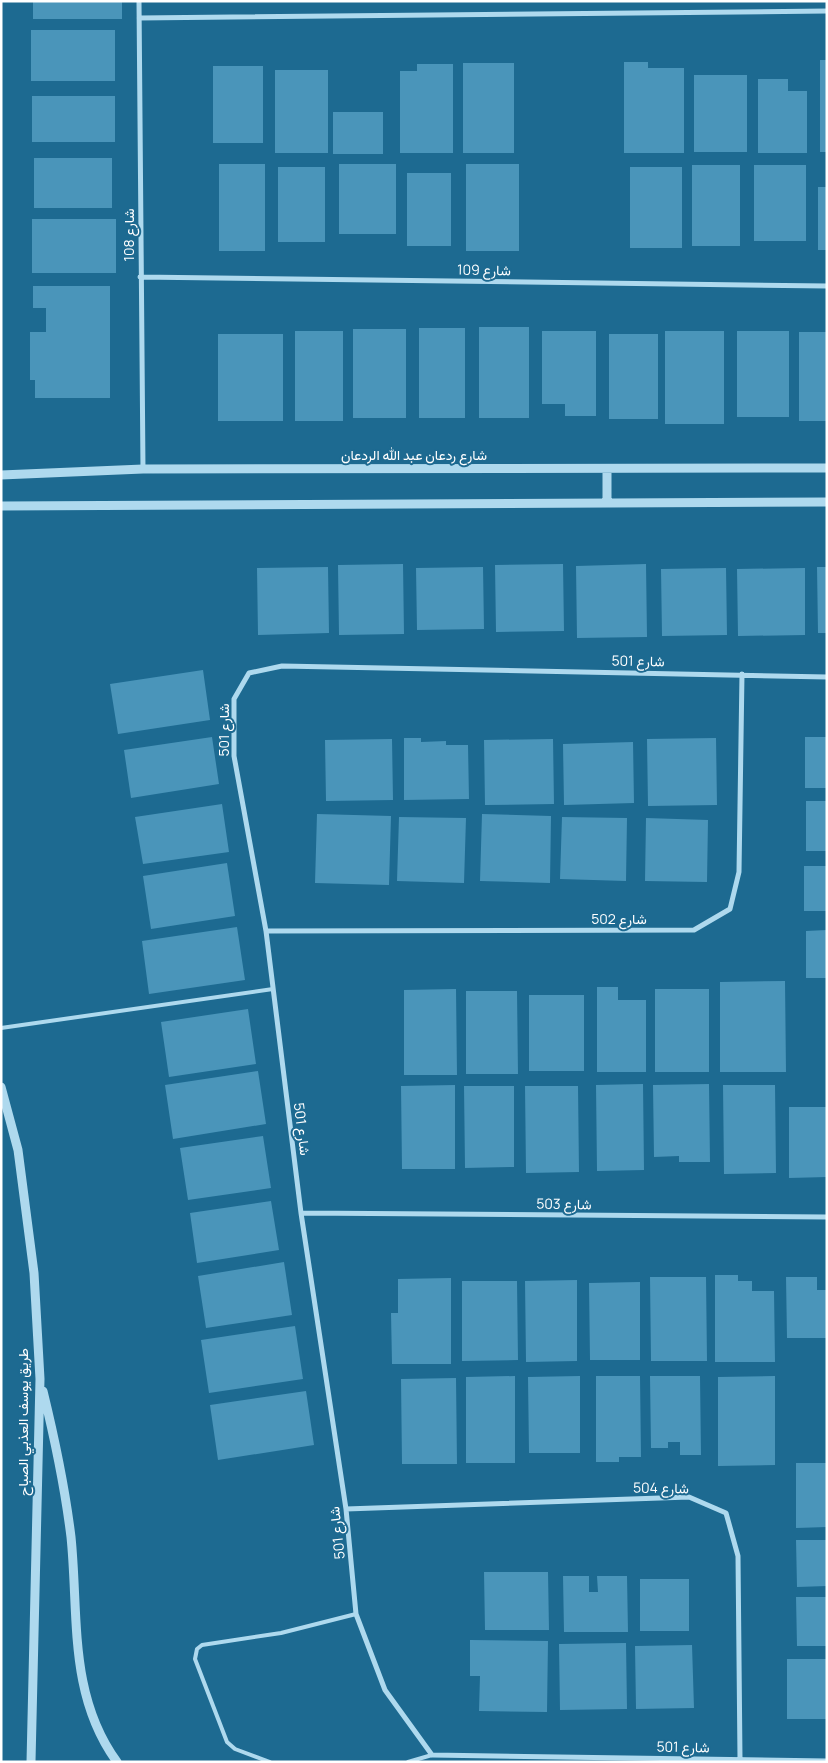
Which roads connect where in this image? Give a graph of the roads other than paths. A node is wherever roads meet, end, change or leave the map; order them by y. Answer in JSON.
{"nodes":[{"id":1,"x":139,"y":1,"type":"edge"},
{"id":2,"x":827,"y":11,"type":"edge"},
{"id":3,"x":139,"y":18,"type":"junction"},
{"id":4,"x":140,"y":277,"type":"junction"},
{"id":5,"x":827,"y":286,"type":"edge"},
{"id":6,"x":827,"y":468,"type":"edge"},
{"id":7,"x":143,"y":469,"type":"junction"},
{"id":8,"x":607,"y":469,"type":"junction"},
{"id":9,"x":1,"y":475,"type":"edge"},
{"id":10,"x":827,"y":502,"type":"edge"},
{"id":11,"x":607,"y":503,"type":"junction"},
{"id":12,"x":1,"y":506,"type":"edge"},
{"id":13,"x":742,"y":674,"type":"junction"},
{"id":14,"x":827,"y":677,"type":"edge"},
{"id":15,"x":266,"y":932,"type":"junction"},
{"id":16,"x":273,"y":989,"type":"junction"},
{"id":17,"x":1,"y":1028,"type":"edge"},
{"id":18,"x":1,"y":1087,"type":"edge"},
{"id":19,"x":301,"y":1213,"type":"junction"},
{"id":20,"x":827,"y":1217,"type":"edge"},
{"id":21,"x":40,"y":1379,"type":"junction"},
{"id":22,"x":346,"y":1509,"type":"junction"},
{"id":23,"x":356,"y":1614,"type":"junction"},
{"id":24,"x":432,"y":1755,"type":"junction"},
{"id":25,"x":740,"y":1759,"type":"junction"},
{"id":26,"x":827,"y":1761,"type":"edge"},
{"id":27,"x":30,"y":1762,"type":"edge"},
{"id":28,"x":117,"y":1762,"type":"edge"},
{"id":29,"x":270,"y":1762,"type":"edge"},
{"id":30,"x":408,"y":1762,"type":"edge"}],
"edges":[{"from":1,"to":3,"type":"street","name":"شارع 108"},
{"from":2,"to":3,"type":"street"},
{"from":3,"to":4,"type":"street","name":"شارع 108"},
{"from":4,"to":5,"type":"street","name":"شارع 109"},
{"from":4,"to":7,"type":"street","name":"شارع 108"},
{"from":6,"to":8,"type":"street","name":"شارع ردعان عبد الله الردعان"},
{"from":7,"to":8,"type":"street","name":"شارع ردعان عبد الله الردعان"},
{"from":7,"to":9,"type":"street","name":"شارع ردعان عبد الله الردعان"},
{"from":8,"to":11,"type":"street"},
{"from":10,"to":11,"type":"street"},
{"from":11,"to":12,"type":"street"},
{"from":13,"to":14,"type":"street","name":"شارع 501"},
{"from":13,"to":15,"type":"street","name":"شارع 502"},
{"from":13,"to":15,"type":"street","name":"شارع 501"},
{"from":15,"to":16,"type":"street","name":"شارع 501"},
{"from":16,"to":17,"type":"lane"},
{"from":16,"to":19,"type":"street","name":"شارع 501"},
{"from":18,"to":21,"type":"street","name":"طريق يوسف العذبي الصباح"},
{"from":19,"to":20,"type":"street","name":"شارع 503"},
{"from":19,"to":22,"type":"street","name":"شارع 501"},
{"from":21,"to":27,"type":"street","name":"طريق يوسف العذبي الصباح"},
{"from":21,"to":28,"type":"street"},
{"from":22,"to":23,"type":"street","name":"شارع 501"},
{"from":22,"to":25,"type":"street","name":"شارع 504"},
{"from":23,"to":24,"type":"street","name":"شارع 501"},
{"from":23,"to":29,"type":"lane"},
{"from":24,"to":25,"type":"street","name":"شارع 501"},
{"from":24,"to":30,"type":"lane"},
{"from":25,"to":26,"type":"street","name":"شارع 501"}]}
